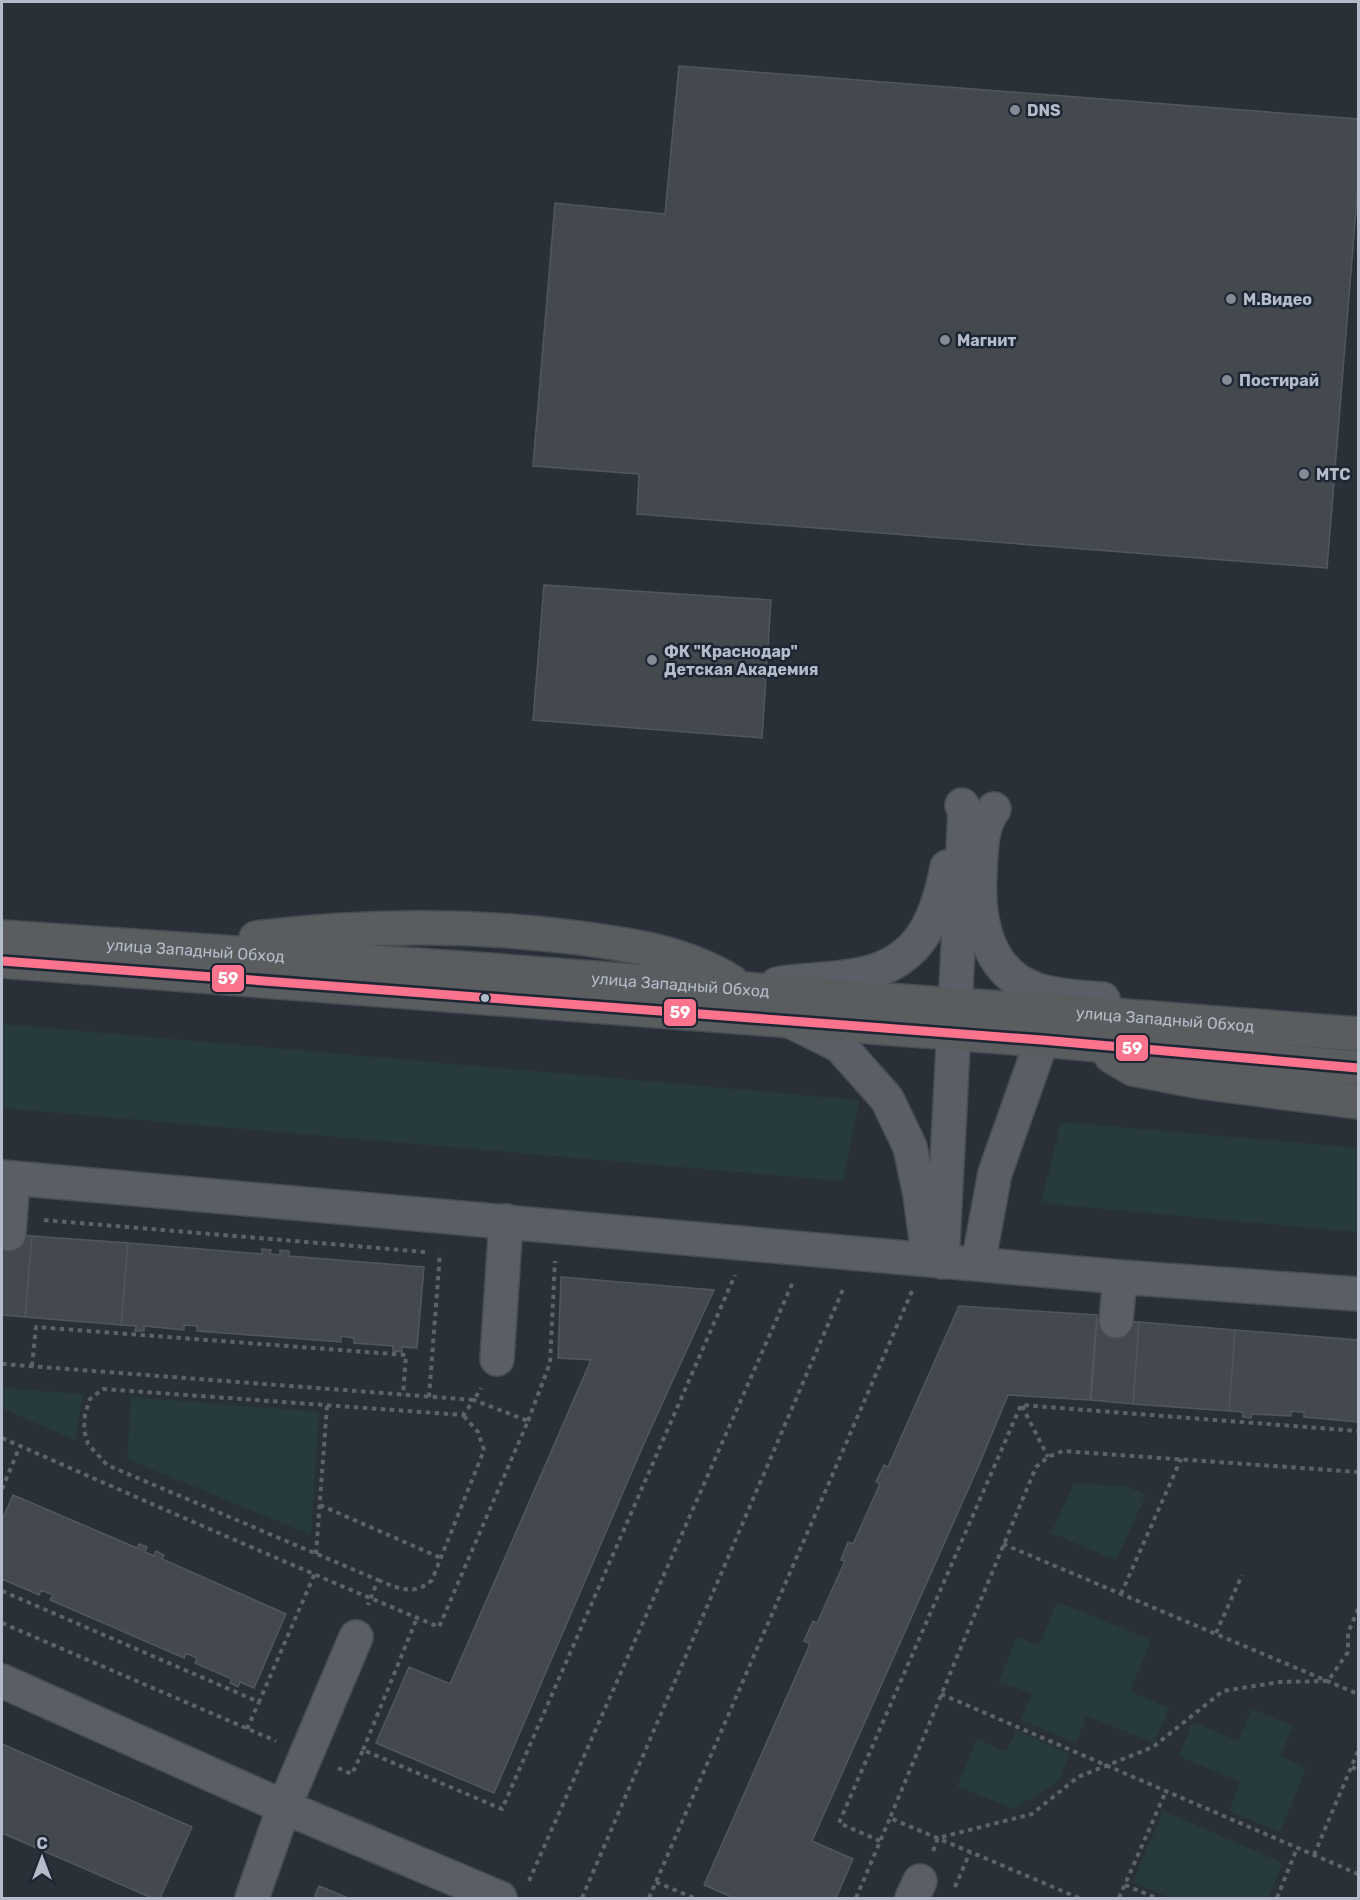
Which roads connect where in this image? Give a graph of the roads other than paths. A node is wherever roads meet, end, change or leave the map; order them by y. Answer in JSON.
{"nodes":[{"id":1,"x":978,"y":807,"type":"junction"},
{"id":2,"x":979,"y":893,"type":"junction"},
{"id":3,"x":2,"y":937,"type":"edge"},
{"id":4,"x":2,"y":961,"type":"edge"},
{"id":5,"x":744,"y":990,"type":"junction"},
{"id":6,"x":963,"y":1019,"type":"junction"},
{"id":7,"x":792,"y":1022,"type":"junction"},
{"id":8,"x":1237,"y":1024,"type":"junction"},
{"id":9,"x":1359,"y":1034,"type":"edge"},
{"id":10,"x":1042,"y":1040,"type":"junction"},
{"id":11,"x":1091,"y":1044,"type":"junction"},
{"id":12,"x":1359,"y":1068,"type":"edge"},
{"id":13,"x":1359,"y":1102,"type":"edge"},
{"id":14,"x":7,"y":1177,"type":"edge"},
{"id":15,"x":506,"y":1221,"type":"junction"},
{"id":16,"x":9,"y":1234,"type":"dead end"},
{"id":17,"x":953,"y":1262,"type":"junction"},
{"id":18,"x":1120,"y":1278,"type":"junction"},
{"id":19,"x":1359,"y":1294,"type":"edge"},
{"id":20,"x":1116,"y":1321,"type":"dead end"},
{"id":21,"x":497,"y":1359,"type":"road end"},
{"id":22,"x":356,"y":1637,"type":"road end"},
{"id":23,"x":2,"y":1681,"type":"edge"},
{"id":24,"x":285,"y":1808,"type":"junction"},
{"id":25,"x":513,"y":1893,"type":"edge"},
{"id":26,"x":252,"y":1899,"type":"edge"}],
"edges":[{"from":1,"to":2,"type":"lane"},
{"from":1,"to":5,"type":"lane"},
{"from":1,"to":6,"type":"lane"},
{"from":2,"to":6,"type":"lane"},
{"from":2,"to":8,"type":"lane"},
{"from":3,"to":5,"type":"highway","name":"улица Западный Обход"},
{"from":4,"to":7,"type":"highway","name":"улица Западный Обход"},
{"from":5,"to":6,"type":"highway","name":"улица Западный Обход"},
{"from":6,"to":7,"type":"highway","name":"улица Западный Обход"},
{"from":6,"to":8,"type":"highway","name":"улица Западный Обход"},
{"from":6,"to":10,"type":"highway","name":"улица Западный Обход"},
{"from":6,"to":17,"type":"lane"},
{"from":7,"to":17,"type":"lane"},
{"from":8,"to":9,"type":"highway","name":"улица Западный Обход"},
{"from":10,"to":11,"type":"highway","name":"улица Западный Обход"},
{"from":10,"to":17,"type":"lane"},
{"from":11,"to":12,"type":"highway","name":"улица Западный Обход"},
{"from":11,"to":13,"type":"highway"},
{"from":14,"to":15,"type":"lane"},
{"from":14,"to":16,"type":"lane"},
{"from":15,"to":17,"type":"lane"},
{"from":15,"to":21,"type":"lane"},
{"from":17,"to":18,"type":"lane"},
{"from":18,"to":19,"type":"lane"},
{"from":18,"to":20,"type":"lane"},
{"from":22,"to":24,"type":"lane"},
{"from":23,"to":24,"type":"lane"},
{"from":24,"to":25,"type":"lane"},
{"from":24,"to":26,"type":"lane"}]}
